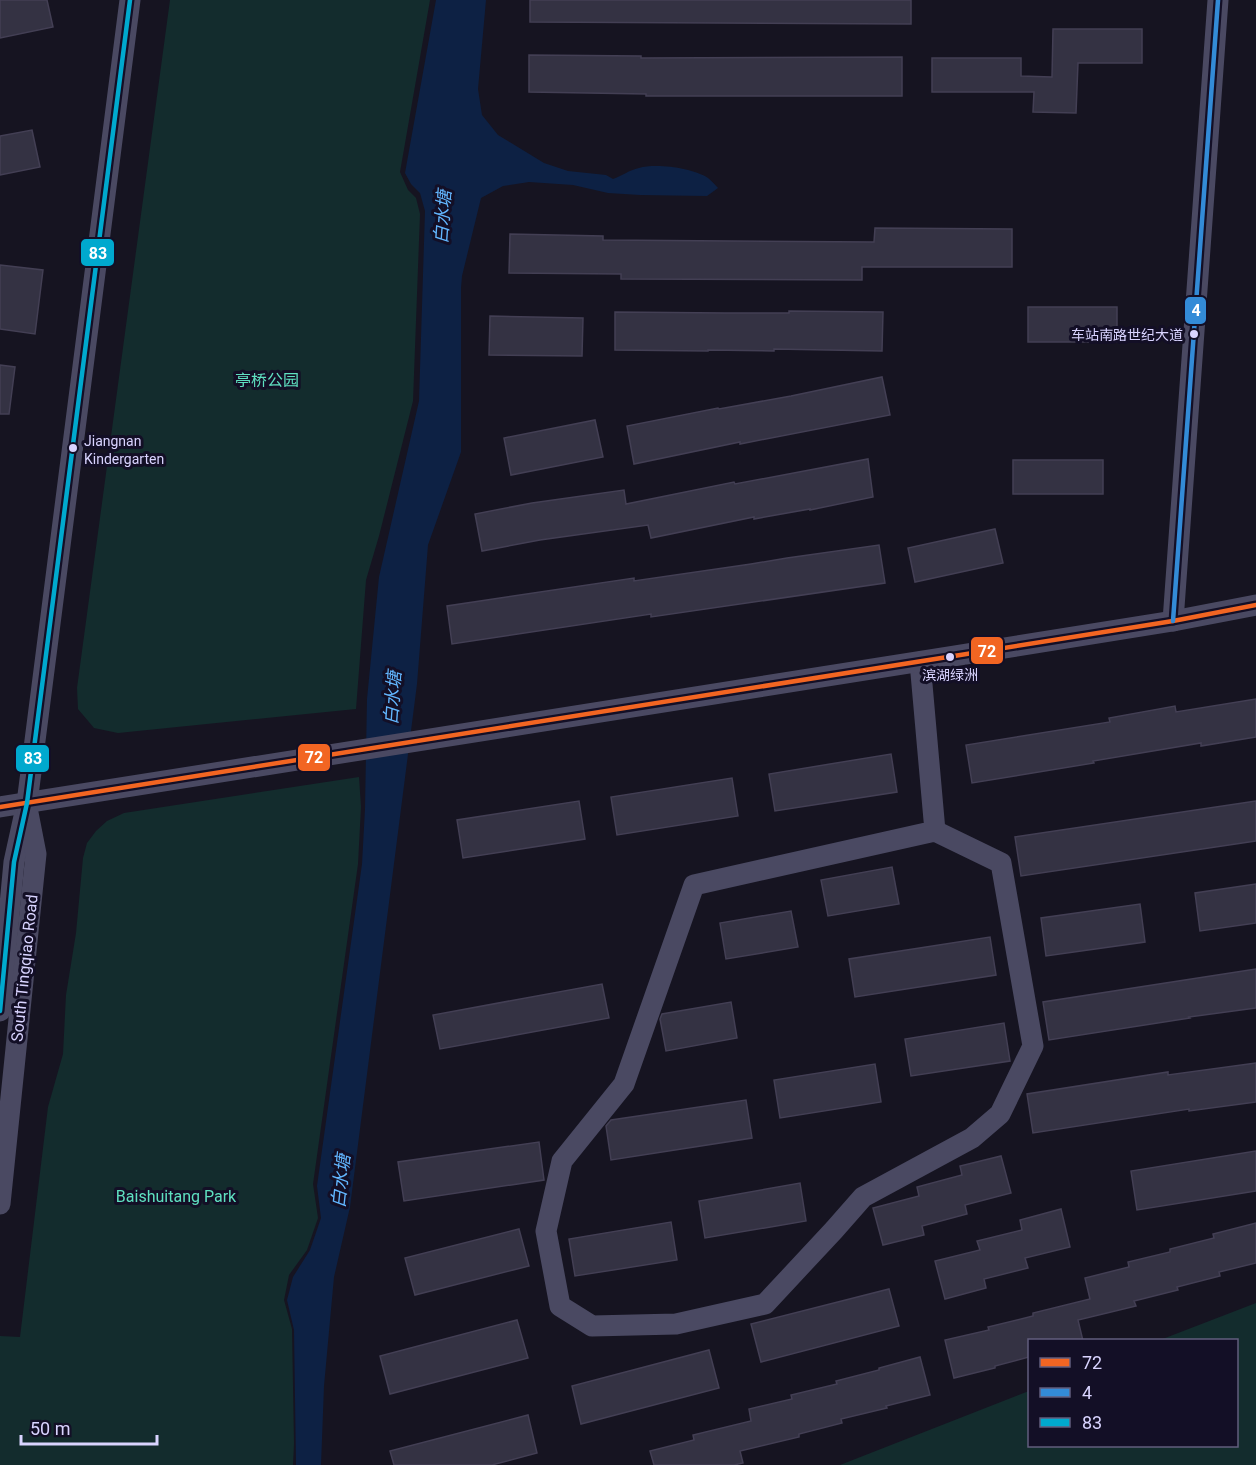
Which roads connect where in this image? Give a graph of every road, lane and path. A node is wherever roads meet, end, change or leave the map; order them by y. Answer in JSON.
{"nodes":[{"id":1,"x":130,"y":0,"type":"edge"},
{"id":2,"x":1218,"y":0,"type":"edge"},
{"id":3,"x":1256,"y":605,"type":"edge"},
{"id":4,"x":1173,"y":621,"type":"junction"},
{"id":5,"x":920,"y":662,"type":"junction"},
{"id":6,"x":27,"y":804,"type":"junction"},
{"id":7,"x":0,"y":807,"type":"edge"},
{"id":8,"x":935,"y":831,"type":"junction"},
{"id":9,"x":0,"y":1011,"type":"edge"},
{"id":10,"x":0,"y":1204,"type":"edge"}],
"edges":[{"from":1,"to":6,"type":"street","name":"South Tingqiao Road"},
{"from":2,"to":4,"type":"street"},
{"from":3,"to":4,"type":"street"},
{"from":4,"to":5,"type":"street"},
{"from":5,"to":6,"type":"street"},
{"from":5,"to":8,"type":"street"},
{"from":6,"to":7,"type":"street"},
{"from":6,"to":9,"type":"street","name":"South Tingqiao Road"},
{"from":6,"to":10,"type":"street","name":"South Tingqiao Road"},
{"from":8,"to":8,"type":"street"}]}
